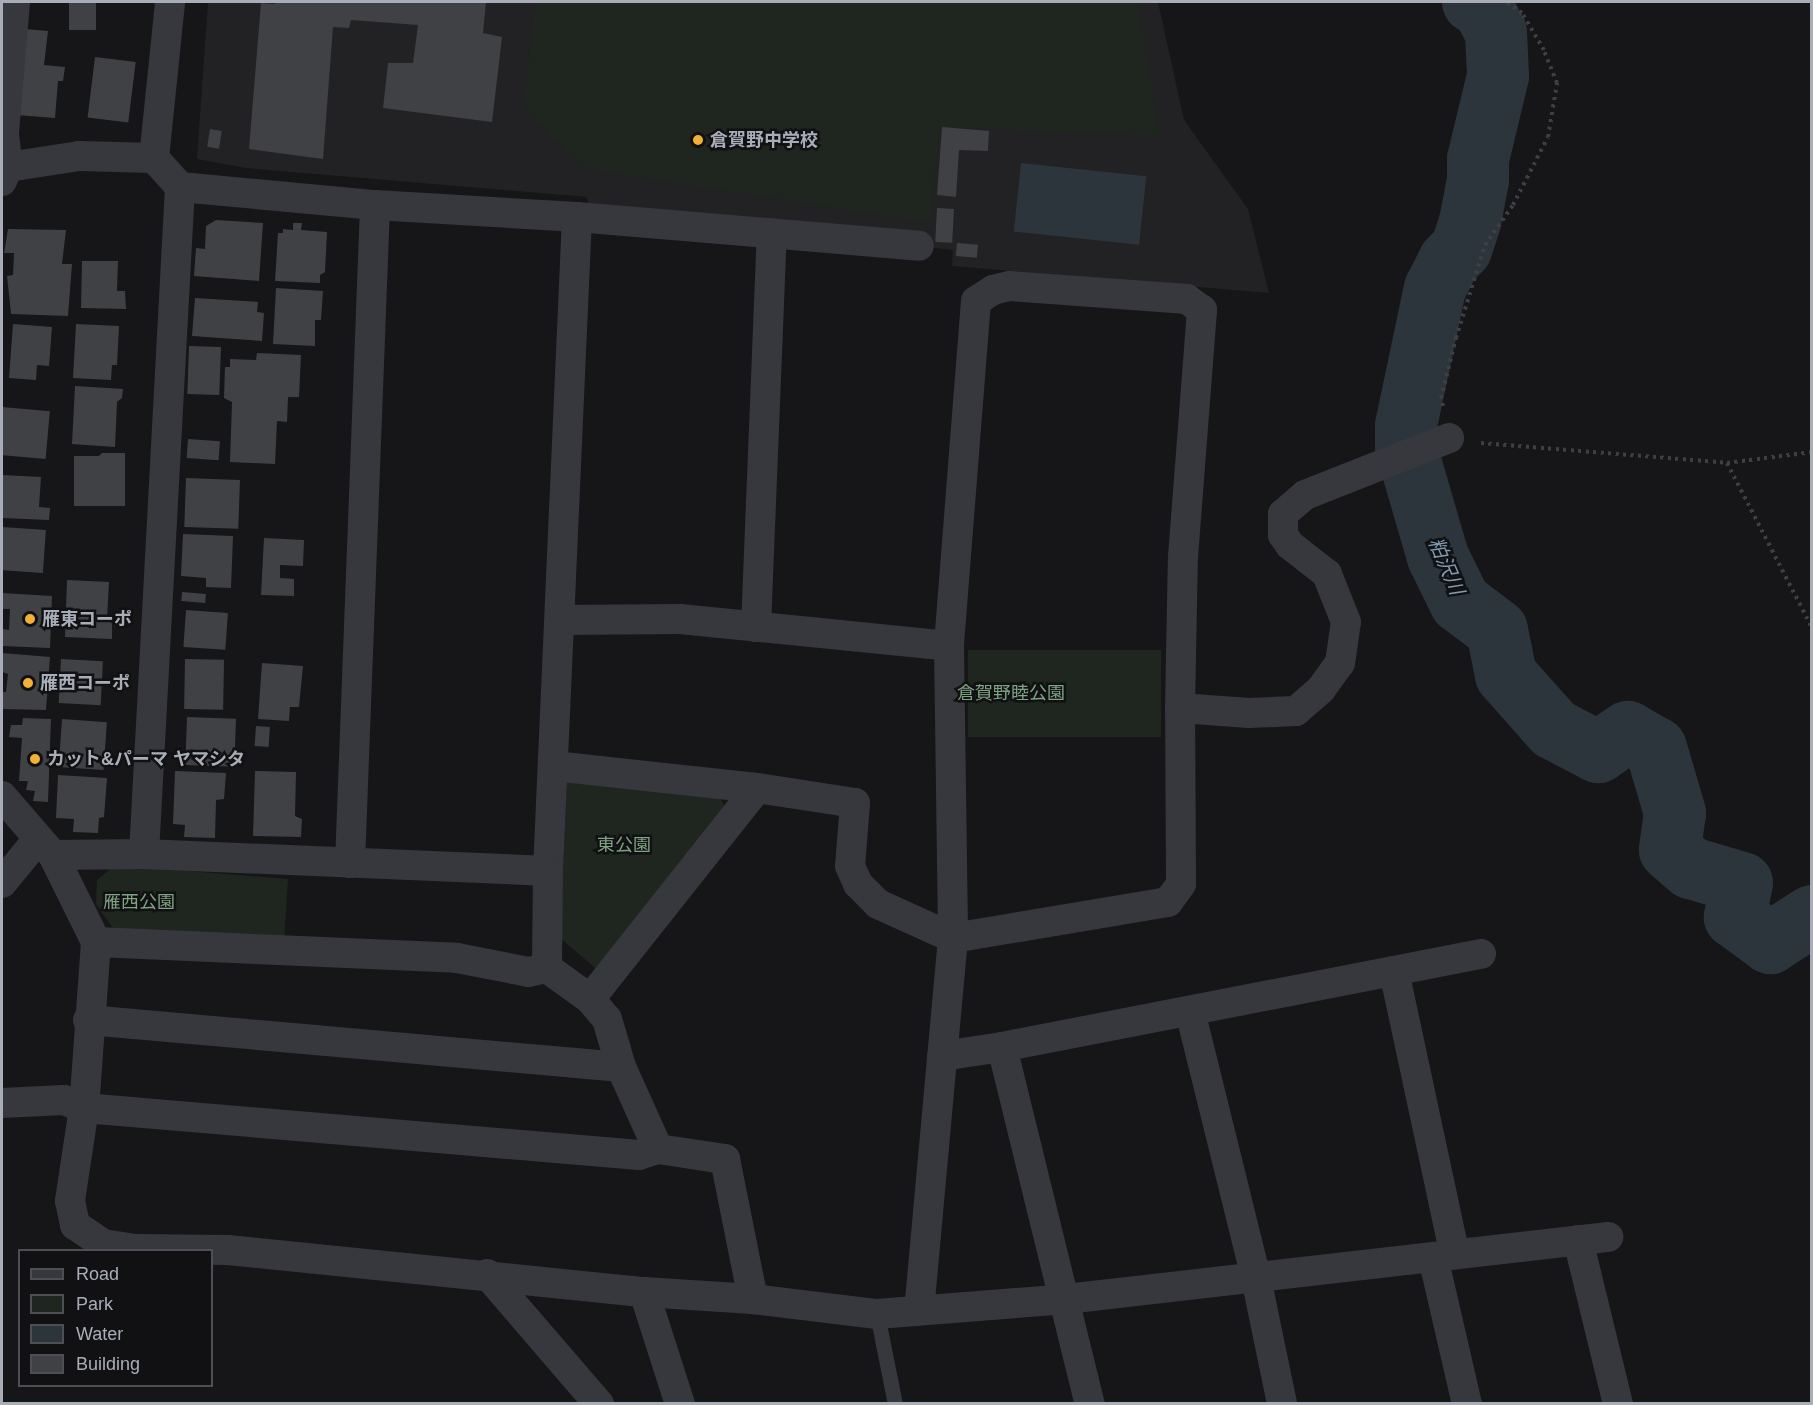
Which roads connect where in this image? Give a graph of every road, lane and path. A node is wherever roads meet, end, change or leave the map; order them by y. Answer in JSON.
{"nodes":[{"id":1,"x":15,"y":2,"type":"edge"},
{"id":2,"x":170,"y":2,"type":"edge"},
{"id":3,"x":1506,"y":2,"type":"edge"},
{"id":4,"x":154,"y":158,"type":"junction"},
{"id":5,"x":5,"y":174,"type":"edge"},
{"id":6,"x":180,"y":187,"type":"junction"},
{"id":7,"x":375,"y":205,"type":"junction"},
{"id":8,"x":577,"y":217,"type":"junction"},
{"id":9,"x":772,"y":233,"type":"junction"},
{"id":10,"x":919,"y":246,"type":"dead end"},
{"id":11,"x":1449,"y":438,"type":"junction"},
{"id":12,"x":1812,"y":452,"type":"edge"},
{"id":13,"x":1727,"y":463,"type":"junction"},
{"id":14,"x":560,"y":620,"type":"junction"},
{"id":15,"x":756,"y":627,"type":"junction"},
{"id":16,"x":1812,"y":628,"type":"edge"},
{"id":17,"x":949,"y":646,"type":"junction"},
{"id":18,"x":1180,"y":708,"type":"junction"},
{"id":19,"x":554,"y":766,"type":"junction"},
{"id":20,"x":757,"y":788,"type":"junction"},
{"id":21,"x":2,"y":796,"type":"edge"},
{"id":22,"x":46,"y":847,"type":"junction"},
{"id":23,"x":144,"y":854,"type":"junction"},
{"id":24,"x":350,"y":863,"type":"junction"},
{"id":25,"x":548,"y":871,"type":"junction"},
{"id":26,"x":2,"y":883,"type":"edge"},
{"id":27,"x":953,"y":938,"type":"junction"},
{"id":28,"x":96,"y":942,"type":"junction"},
{"id":29,"x":1481,"y":954,"type":"dead end"},
{"id":30,"x":547,"y":968,"type":"junction"},
{"id":31,"x":1394,"y":971,"type":"junction"},
{"id":32,"x":591,"y":999,"type":"junction"},
{"id":33,"x":1190,"y":1011,"type":"junction"},
{"id":34,"x":88,"y":1020,"type":"junction"},
{"id":35,"x":1002,"y":1047,"type":"junction"},
{"id":36,"x":942,"y":1056,"type":"junction"},
{"id":37,"x":621,"y":1067,"type":"junction"},
{"id":38,"x":2,"y":1103,"type":"edge"},
{"id":39,"x":84,"y":1108,"type":"junction"},
{"id":40,"x":658,"y":1149,"type":"junction"},
{"id":41,"x":1608,"y":1237,"type":"dead end"},
{"id":42,"x":1578,"y":1240,"type":"junction"},
{"id":43,"x":134,"y":1249,"type":"edge"},
{"id":44,"x":213,"y":1250,"type":"edge"},
{"id":45,"x":1444,"y":1256,"type":"junction"},
{"id":46,"x":487,"y":1274,"type":"junction"},
{"id":47,"x":1256,"y":1278,"type":"junction"},
{"id":48,"x":644,"y":1292,"type":"junction"},
{"id":49,"x":753,"y":1299,"type":"junction"},
{"id":50,"x":1066,"y":1299,"type":"junction"},
{"id":51,"x":919,"y":1310,"type":"junction"},
{"id":52,"x":877,"y":1314,"type":"junction"},
{"id":53,"x":599,"y":1404,"type":"edge"},
{"id":54,"x":680,"y":1404,"type":"edge"},
{"id":55,"x":895,"y":1404,"type":"edge"},
{"id":56,"x":1090,"y":1404,"type":"edge"},
{"id":57,"x":1282,"y":1404,"type":"edge"},
{"id":58,"x":1467,"y":1404,"type":"edge"},
{"id":59,"x":1618,"y":1404,"type":"edge"}],
"edges":[{"from":1,"to":5,"type":"street"},
{"from":2,"to":4,"type":"street"},
{"from":3,"to":11,"type":"path"},
{"from":4,"to":5,"type":"street"},
{"from":4,"to":6,"type":"street"},
{"from":6,"to":7,"type":"street"},
{"from":6,"to":23,"type":"street"},
{"from":7,"to":8,"type":"street"},
{"from":7,"to":24,"type":"street"},
{"from":8,"to":9,"type":"street"},
{"from":8,"to":14,"type":"street"},
{"from":9,"to":10,"type":"street"},
{"from":9,"to":15,"type":"street"},
{"from":11,"to":13,"type":"path"},
{"from":11,"to":18,"type":"street"},
{"from":12,"to":13,"type":"path"},
{"from":13,"to":16,"type":"path"},
{"from":14,"to":15,"type":"street"},
{"from":14,"to":19,"type":"street"},
{"from":15,"to":17,"type":"street"},
{"from":17,"to":18,"type":"street"},
{"from":17,"to":27,"type":"street"},
{"from":18,"to":27,"type":"street"},
{"from":19,"to":20,"type":"street"},
{"from":19,"to":25,"type":"street"},
{"from":20,"to":27,"type":"street"},
{"from":20,"to":32,"type":"street"},
{"from":21,"to":22,"type":"street"},
{"from":22,"to":23,"type":"street"},
{"from":22,"to":26,"type":"street"},
{"from":22,"to":28,"type":"street"},
{"from":23,"to":24,"type":"street"},
{"from":24,"to":25,"type":"street"},
{"from":25,"to":30,"type":"street"},
{"from":27,"to":36,"type":"street"},
{"from":28,"to":30,"type":"street"},
{"from":28,"to":34,"type":"street"},
{"from":29,"to":31,"type":"street"},
{"from":30,"to":32,"type":"street"},
{"from":31,"to":33,"type":"street"},
{"from":31,"to":45,"type":"street"},
{"from":32,"to":37,"type":"street"},
{"from":33,"to":35,"type":"street"},
{"from":33,"to":47,"type":"street"},
{"from":34,"to":37,"type":"street"},
{"from":34,"to":39,"type":"street"},
{"from":35,"to":36,"type":"street"},
{"from":35,"to":50,"type":"street"},
{"from":36,"to":51,"type":"street"},
{"from":37,"to":40,"type":"street"},
{"from":38,"to":39,"type":"street"},
{"from":39,"to":40,"type":"street"},
{"from":39,"to":43,"type":"street"},
{"from":40,"to":49,"type":"street"},
{"from":41,"to":42,"type":"street"},
{"from":42,"to":45,"type":"street"},
{"from":42,"to":59,"type":"street"},
{"from":44,"to":46,"type":"street"},
{"from":45,"to":47,"type":"street"},
{"from":45,"to":58,"type":"street"},
{"from":46,"to":48,"type":"street"},
{"from":46,"to":53,"type":"street"},
{"from":47,"to":50,"type":"street"},
{"from":47,"to":57,"type":"street"},
{"from":48,"to":49,"type":"street"},
{"from":48,"to":54,"type":"street"},
{"from":49,"to":52,"type":"street"},
{"from":50,"to":51,"type":"street"},
{"from":50,"to":56,"type":"street"},
{"from":51,"to":52,"type":"street"},
{"from":52,"to":55,"type":"lane"}]}
